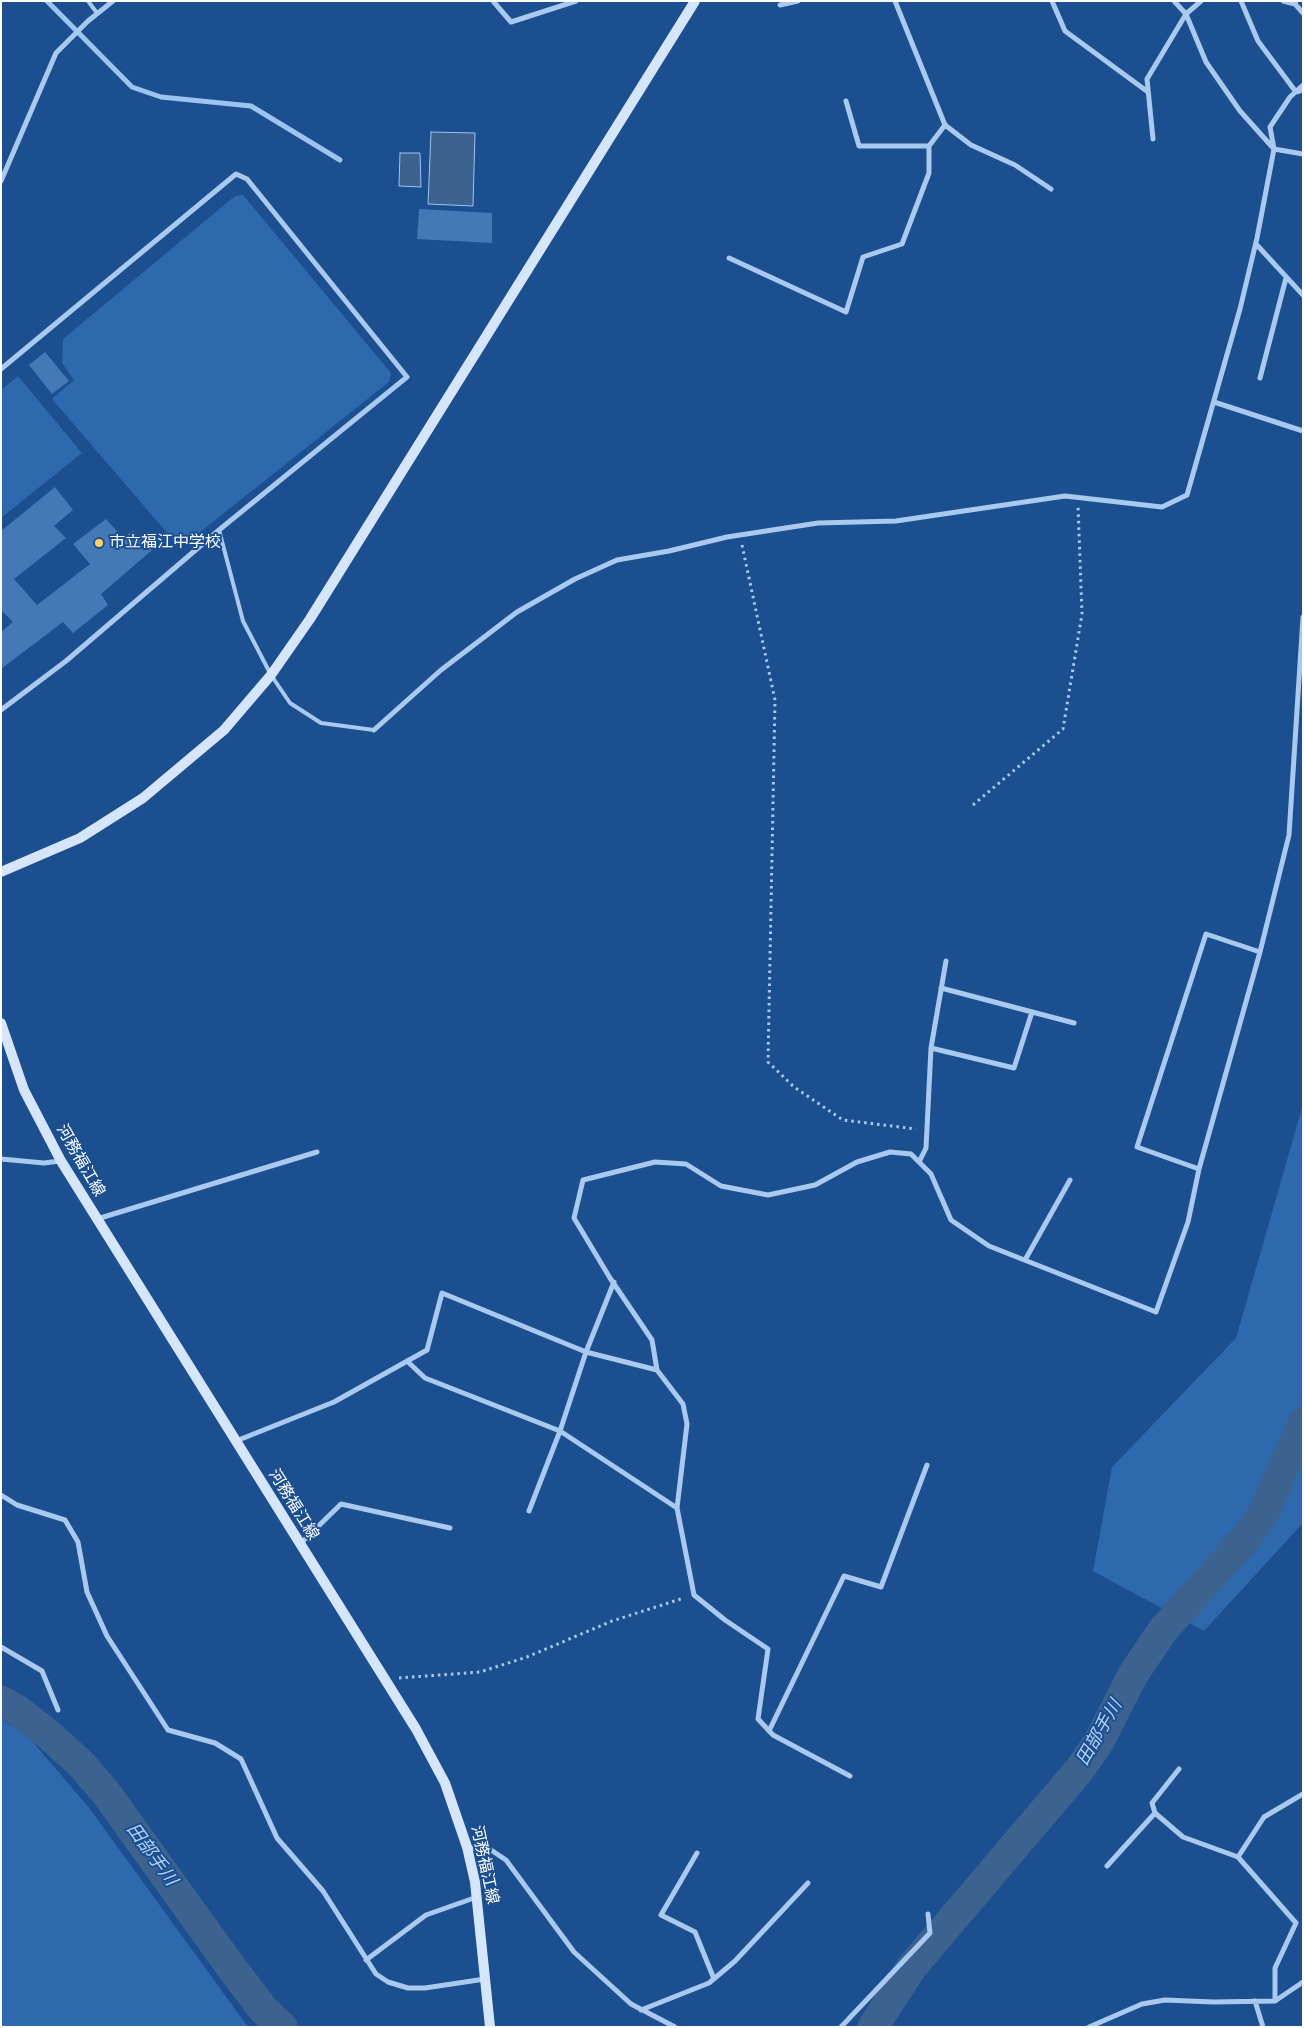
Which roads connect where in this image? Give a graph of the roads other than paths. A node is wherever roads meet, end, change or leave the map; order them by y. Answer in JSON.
{"nodes":[{"id":1,"x":88,"y":1,"type":"edge"},
{"id":2,"x":114,"y":1,"type":"edge"},
{"id":3,"x":493,"y":1,"type":"edge"},
{"id":4,"x":576,"y":1,"type":"edge"},
{"id":5,"x":696,"y":1,"type":"edge"},
{"id":6,"x":798,"y":1,"type":"edge"},
{"id":7,"x":895,"y":1,"type":"edge"},
{"id":8,"x":1052,"y":1,"type":"edge"},
{"id":9,"x":1174,"y":1,"type":"edge"},
{"id":10,"x":1201,"y":1,"type":"edge"},
{"id":11,"x":1241,"y":1,"type":"edge"},
{"id":12,"x":1283,"y":1,"type":"edge"},
{"id":13,"x":1296,"y":3,"type":"edge"},
{"id":14,"x":780,"y":5,"type":"dead end"},
{"id":15,"x":98,"y":13,"type":"junction"},
{"id":16,"x":1303,"y":13,"type":"edge"},
{"id":17,"x":1186,"y":14,"type":"junction"},
{"id":18,"x":1303,"y":85,"type":"edge"},
{"id":19,"x":1303,"y":90,"type":"edge"},
{"id":20,"x":1148,"y":92,"type":"junction"},
{"id":21,"x":1296,"y":92,"type":"junction"},
{"id":22,"x":846,"y":102,"type":"dead end"},
{"id":23,"x":946,"y":125,"type":"junction"},
{"id":24,"x":1153,"y":139,"type":"dead end"},
{"id":25,"x":929,"y":146,"type":"junction"},
{"id":26,"x":1274,"y":149,"type":"junction"},
{"id":27,"x":1303,"y":154,"type":"edge"},
{"id":28,"x":1,"y":181,"type":"edge"},
{"id":29,"x":1051,"y":189,"type":"dead end"},
{"id":30,"x":1256,"y":244,"type":"junction"},
{"id":31,"x":729,"y":258,"type":"dead end"},
{"id":32,"x":1286,"y":278,"type":"junction"},
{"id":33,"x":1303,"y":295,"type":"edge"},
{"id":34,"x":1,"y":369,"type":"edge"},
{"id":35,"x":1260,"y":378,"type":"dead end"},
{"id":36,"x":1214,"y":402,"type":"junction"},
{"id":37,"x":1303,"y":431,"type":"edge"},
{"id":38,"x":219,"y":530,"type":"junction"},
{"id":39,"x":1303,"y":618,"type":"edge"},
{"id":40,"x":271,"y":675,"type":"junction"},
{"id":41,"x":1,"y":710,"type":"edge"},
{"id":42,"x":374,"y":730,"type":"joint"},
{"id":43,"x":1,"y":872,"type":"edge"},
{"id":44,"x":1260,"y":952,"type":"junction"},
{"id":45,"x":946,"y":961,"type":"dead end"},
{"id":46,"x":941,"y":988,"type":"junction"},
{"id":47,"x":1032,"y":1012,"type":"junction"},
{"id":48,"x":1,"y":1023,"type":"edge"},
{"id":49,"x":1074,"y":1023,"type":"dead end"},
{"id":50,"x":931,"y":1048,"type":"junction"},
{"id":51,"x":317,"y":1152,"type":"dead end"},
{"id":52,"x":1,"y":1159,"type":"edge"},
{"id":53,"x":61,"y":1161,"type":"junction"},
{"id":54,"x":919,"y":1162,"type":"junction"},
{"id":55,"x":1199,"y":1169,"type":"junction"},
{"id":56,"x":1070,"y":1180,"type":"dead end"},
{"id":57,"x":96,"y":1219,"type":"junction"},
{"id":58,"x":1025,"y":1260,"type":"junction"},
{"id":59,"x":614,"y":1282,"type":"junction"},
{"id":60,"x":586,"y":1352,"type":"junction"},
{"id":61,"x":407,"y":1361,"type":"junction"},
{"id":62,"x":657,"y":1370,"type":"junction"},
{"id":63,"x":560,"y":1431,"type":"junction"},
{"id":64,"x":236,"y":1441,"type":"junction"},
{"id":65,"x":928,"y":1465,"type":"dead end"},
{"id":66,"x":1,"y":1495,"type":"edge"},
{"id":67,"x":677,"y":1508,"type":"junction"},
{"id":68,"x":529,"y":1511,"type":"dead end"},
{"id":69,"x":450,"y":1528,"type":"dead end"},
{"id":70,"x":300,"y":1545,"type":"junction"},
{"id":71,"x":1,"y":1647,"type":"edge"},
{"id":72,"x":58,"y":1710,"type":"dead end"},
{"id":73,"x":769,"y":1731,"type":"junction"},
{"id":74,"x":1179,"y":1769,"type":"dead end"},
{"id":75,"x":850,"y":1776,"type":"dead end"},
{"id":76,"x":1303,"y":1794,"type":"edge"},
{"id":77,"x":1155,"y":1813,"type":"junction"},
{"id":78,"x":467,"y":1847,"type":"junction"},
{"id":79,"x":697,"y":1853,"type":"dead end"},
{"id":80,"x":1238,"y":1857,"type":"junction"},
{"id":81,"x":1107,"y":1866,"type":"dead end"},
{"id":82,"x":808,"y":1884,"type":"dead end"},
{"id":83,"x":477,"y":1897,"type":"junction"},
{"id":84,"x":928,"y":1914,"type":"dead end"},
{"id":85,"x":366,"y":1960,"type":"junction"},
{"id":86,"x":485,"y":1979,"type":"junction"},
{"id":87,"x":714,"y":1979,"type":"junction"},
{"id":88,"x":1303,"y":1982,"type":"edge"},
{"id":89,"x":1275,"y":2000,"type":"junction"},
{"id":90,"x":1254,"y":2001,"type":"junction"},
{"id":91,"x":641,"y":2010,"type":"junction"},
{"id":92,"x":490,"y":2027,"type":"edge"},
{"id":93,"x":675,"y":2027,"type":"edge"},
{"id":94,"x":841,"y":2027,"type":"edge"},
{"id":95,"x":1089,"y":2027,"type":"edge"},
{"id":96,"x":1263,"y":2027,"type":"edge"}],
"edges":[{"from":1,"to":15,"type":"lane"},
{"from":2,"to":15,"type":"street"},
{"from":3,"to":4,"type":"street"},
{"from":5,"to":40,"type":"main road"},
{"from":6,"to":14,"type":"street"},
{"from":7,"to":23,"type":"street"},
{"from":8,"to":20,"type":"street"},
{"from":9,"to":17,"type":"street"},
{"from":10,"to":17,"type":"street"},
{"from":11,"to":21,"type":"street"},
{"from":12,"to":13,"type":"street"},
{"from":13,"to":16,"type":"street"},
{"from":15,"to":28,"type":"street"},
{"from":17,"to":20,"type":"street"},
{"from":17,"to":26,"type":"street"},
{"from":18,"to":21,"type":"street"},
{"from":19,"to":21,"type":"street"},
{"from":20,"to":24,"type":"street"},
{"from":21,"to":26,"type":"street"},
{"from":22,"to":25,"type":"street"},
{"from":23,"to":25,"type":"street"},
{"from":23,"to":29,"type":"street"},
{"from":25,"to":31,"type":"street"},
{"from":26,"to":27,"type":"street"},
{"from":26,"to":30,"type":"street"},
{"from":30,"to":32,"type":"street"},
{"from":30,"to":36,"type":"street"},
{"from":32,"to":33,"type":"street"},
{"from":32,"to":35,"type":"street"},
{"from":34,"to":38,"type":"street"},
{"from":36,"to":37,"type":"street"},
{"from":36,"to":42,"type":"street"},
{"from":38,"to":40,"type":"lane"},
{"from":38,"to":41,"type":"street"},
{"from":39,"to":44,"type":"street"},
{"from":40,"to":42,"type":"lane"},
{"from":40,"to":43,"type":"main road"},
{"from":44,"to":55,"type":"street"},
{"from":44,"to":55,"type":"street"},
{"from":45,"to":46,"type":"street"},
{"from":46,"to":47,"type":"street"},
{"from":46,"to":50,"type":"street"},
{"from":47,"to":49,"type":"street"},
{"from":47,"to":50,"type":"street"},
{"from":48,"to":53,"type":"main road","name":"河務福江線"},
{"from":50,"to":54,"type":"street"},
{"from":51,"to":57,"type":"street"},
{"from":52,"to":53,"type":"street"},
{"from":53,"to":57,"type":"main road","name":"河務福江線"},
{"from":54,"to":58,"type":"street"},
{"from":54,"to":59,"type":"street"},
{"from":55,"to":58,"type":"street"},
{"from":56,"to":58,"type":"street"},
{"from":57,"to":64,"type":"main road","name":"河務福江線"},
{"from":59,"to":60,"type":"street"},
{"from":59,"to":62,"type":"street"},
{"from":60,"to":61,"type":"street"},
{"from":60,"to":62,"type":"street"},
{"from":60,"to":63,"type":"street"},
{"from":61,"to":63,"type":"street"},
{"from":61,"to":64,"type":"street"},
{"from":62,"to":67,"type":"street"},
{"from":63,"to":67,"type":"street"},
{"from":63,"to":68,"type":"street"},
{"from":64,"to":70,"type":"main road","name":"河務福江線"},
{"from":65,"to":73,"type":"street"},
{"from":66,"to":85,"type":"street"},
{"from":67,"to":73,"type":"street"},
{"from":69,"to":70,"type":"street"},
{"from":70,"to":78,"type":"main road","name":"河務福江線"},
{"from":71,"to":72,"type":"street"},
{"from":73,"to":75,"type":"street"},
{"from":74,"to":77,"type":"street"},
{"from":76,"to":80,"type":"street"},
{"from":77,"to":80,"type":"street"},
{"from":77,"to":81,"type":"street"},
{"from":78,"to":83,"type":"main road","name":"河務福江線"},
{"from":78,"to":91,"type":"street"},
{"from":79,"to":87,"type":"street"},
{"from":80,"to":89,"type":"street"},
{"from":82,"to":87,"type":"street"},
{"from":83,"to":85,"type":"street"},
{"from":83,"to":86,"type":"main road","name":"河務福江線"},
{"from":84,"to":94,"type":"street"},
{"from":85,"to":86,"type":"street"},
{"from":86,"to":92,"type":"main road","name":"河務福江線"},
{"from":87,"to":91,"type":"street"},
{"from":88,"to":89,"type":"street"},
{"from":89,"to":90,"type":"street"},
{"from":90,"to":95,"type":"street"},
{"from":90,"to":96,"type":"street"},
{"from":91,"to":93,"type":"street"}]}
